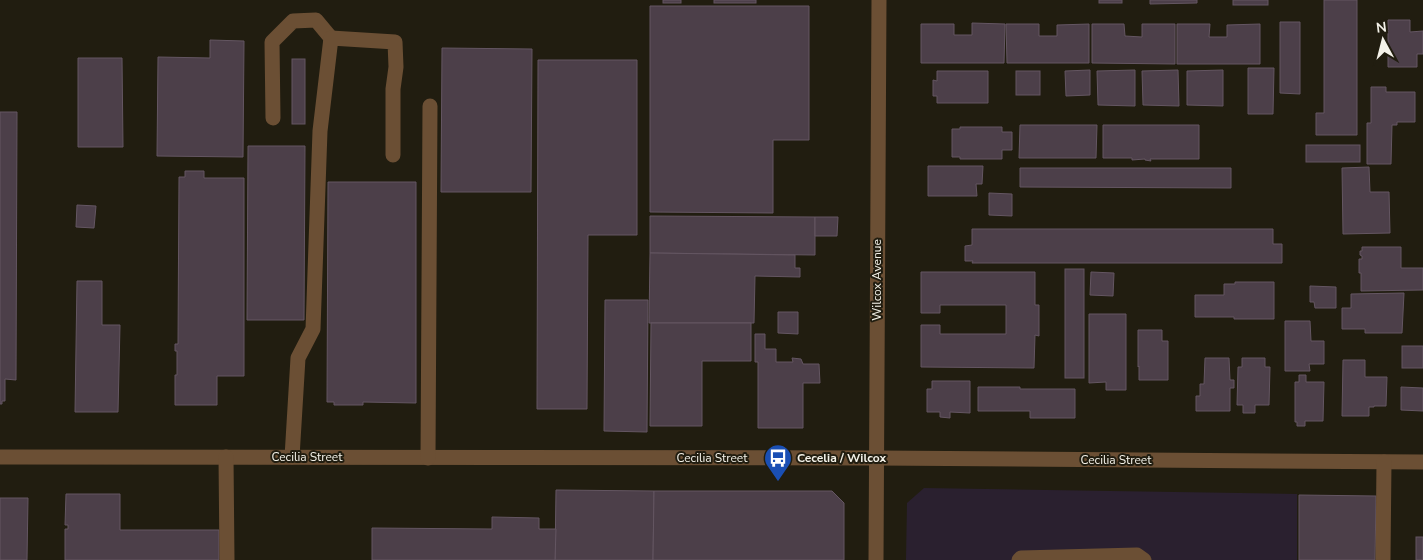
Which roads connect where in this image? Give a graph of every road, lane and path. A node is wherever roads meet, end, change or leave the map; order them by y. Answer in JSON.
{"nodes":[{"id":1,"x":879,"y":0,"type":"edge"},
{"id":2,"x":331,"y":38,"type":"junction"},
{"id":3,"x":430,"y":106,"type":"dead end"},
{"id":4,"x":273,"y":118,"type":"dead end"},
{"id":5,"x":393,"y":155,"type":"dead end"},
{"id":6,"x":0,"y":457,"type":"edge"},
{"id":7,"x":226,"y":457,"type":"junction"},
{"id":8,"x":292,"y":457,"type":"junction"},
{"id":9,"x":428,"y":458,"type":"junction"},
{"id":10,"x":876,"y":458,"type":"junction"},
{"id":11,"x":1384,"y":462,"type":"junction"},
{"id":12,"x":1423,"y":462,"type":"edge"},
{"id":13,"x":227,"y":560,"type":"edge"},
{"id":14,"x":876,"y":560,"type":"edge"},
{"id":15,"x":1020,"y":560,"type":"edge"},
{"id":16,"x":1144,"y":560,"type":"edge"},
{"id":17,"x":1383,"y":560,"type":"edge"}],
"edges":[{"from":1,"to":10,"type":"street","name":"Wilcox Avenue"},
{"from":2,"to":4,"type":"street"},
{"from":2,"to":5,"type":"street"},
{"from":2,"to":8,"type":"street"},
{"from":3,"to":9,"type":"street"},
{"from":6,"to":7,"type":"street","name":"Cecilia Street"},
{"from":7,"to":8,"type":"street","name":"Cecilia Street"},
{"from":7,"to":13,"type":"street"},
{"from":8,"to":9,"type":"street","name":"Cecilia Street"},
{"from":9,"to":10,"type":"street","name":"Cecilia Street"},
{"from":10,"to":11,"type":"street","name":"Cecilia Street"},
{"from":10,"to":14,"type":"street","name":"Wilcox Avenue"},
{"from":11,"to":12,"type":"street","name":"Cecilia Street"},
{"from":11,"to":17,"type":"street"},
{"from":15,"to":16,"type":"street"}]}
